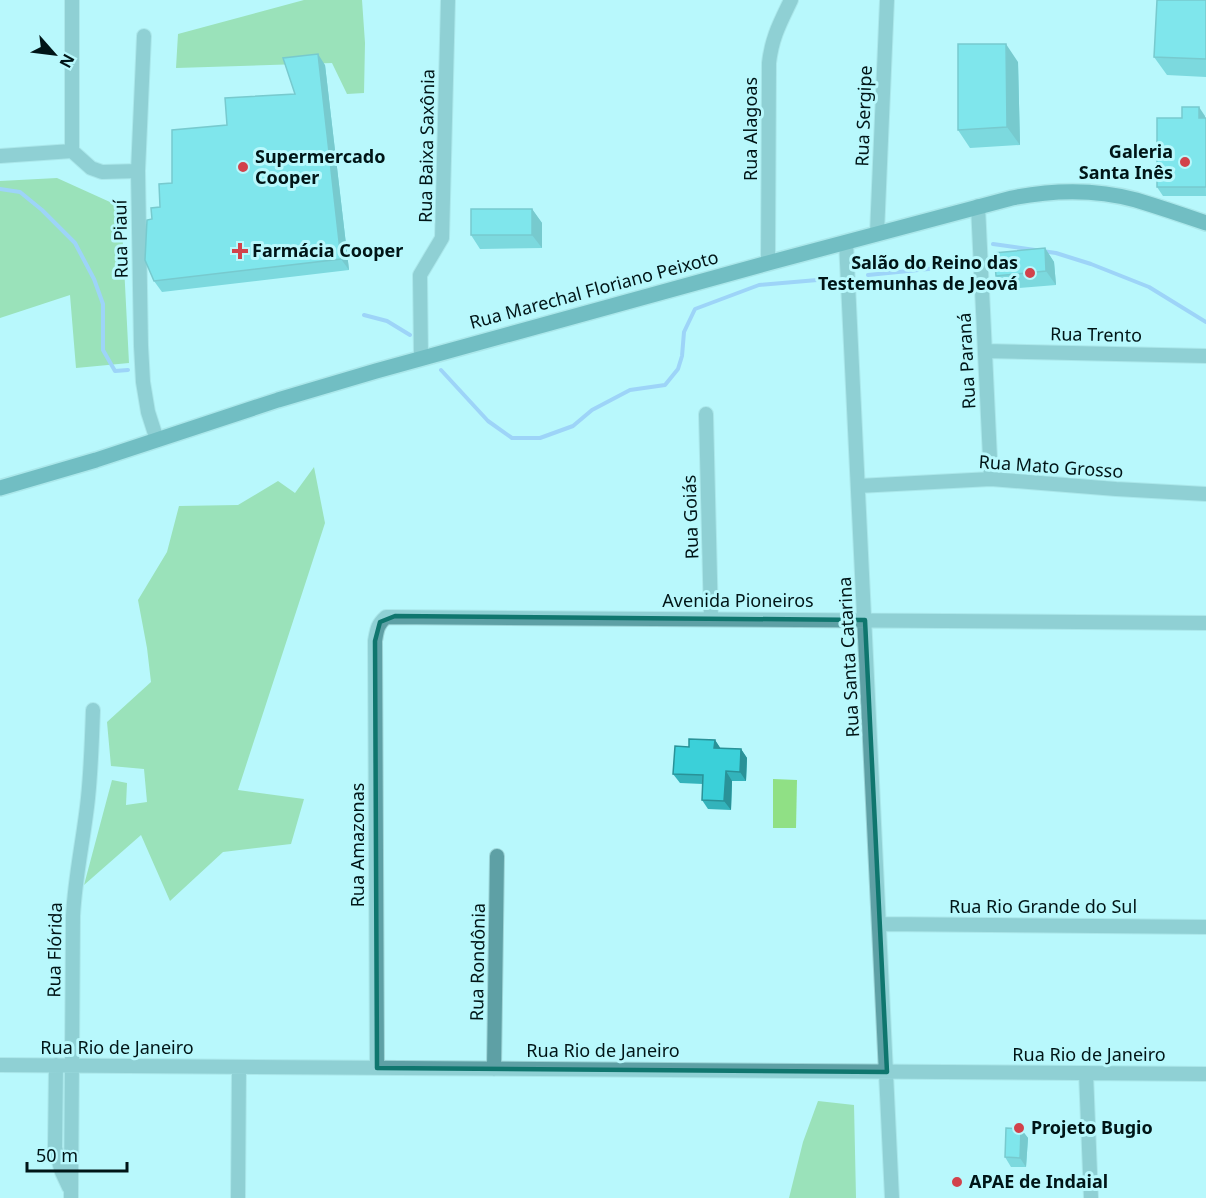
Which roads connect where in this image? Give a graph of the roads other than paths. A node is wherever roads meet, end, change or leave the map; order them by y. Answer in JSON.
{"nodes":[{"id":1,"x":72,"y":0,"type":"edge"},
{"id":2,"x":448,"y":0,"type":"edge"},
{"id":3,"x":791,"y":0,"type":"edge"},
{"id":4,"x":887,"y":0,"type":"edge"},
{"id":5,"x":144,"y":36,"type":"dead end"},
{"id":6,"x":72,"y":151,"type":"junction"},
{"id":7,"x":0,"y":156,"type":"edge"},
{"id":8,"x":138,"y":171,"type":"junction"},
{"id":9,"x":978,"y":206,"type":"junction"},
{"id":10,"x":1206,"y":223,"type":"edge"},
{"id":11,"x":877,"y":233,"type":"junction"},
{"id":12,"x":846,"y":242,"type":"junction"},
{"id":13,"x":768,"y":263,"type":"junction"},
{"id":14,"x":985,"y":351,"type":"junction"},
{"id":15,"x":1206,"y":356,"type":"edge"},
{"id":16,"x":421,"y":358,"type":"junction"},
{"id":17,"x":706,"y":414,"type":"dead end"},
{"id":18,"x":157,"y":440,"type":"junction"},
{"id":19,"x":991,"y":479,"type":"junction"},
{"id":20,"x":858,"y":486,"type":"junction"},
{"id":21,"x":0,"y":488,"type":"edge"},
{"id":22,"x":1206,"y":494,"type":"edge"},
{"id":23,"x":711,"y":619,"type":"junction"},
{"id":24,"x":865,"y":620,"type":"junction"},
{"id":25,"x":380,"y":622,"type":"joint"},
{"id":26,"x":1206,"y":623,"type":"edge"},
{"id":27,"x":93,"y":710,"type":"dead end"},
{"id":28,"x":497,"y":856,"type":"dead end"},
{"id":29,"x":880,"y":924,"type":"junction"},
{"id":30,"x":1206,"y":927,"type":"edge"},
{"id":31,"x":0,"y":1065,"type":"edge"},
{"id":32,"x":56,"y":1065,"type":"junction"},
{"id":33,"x":72,"y":1065,"type":"junction"},
{"id":34,"x":239,"y":1067,"type":"junction"},
{"id":35,"x":377,"y":1068,"type":"junction"},
{"id":36,"x":494,"y":1068,"type":"junction"},
{"id":37,"x":887,"y":1072,"type":"junction"},
{"id":38,"x":1086,"y":1073,"type":"junction"},
{"id":39,"x":1206,"y":1074,"type":"edge"},
{"id":40,"x":71,"y":1195,"type":"edge"},
{"id":41,"x":238,"y":1198,"type":"edge"},
{"id":42,"x":892,"y":1198,"type":"edge"},
{"id":43,"x":1091,"y":1198,"type":"edge"}],
"edges":[{"from":1,"to":6,"type":"street"},
{"from":2,"to":16,"type":"street","name":"Rua Baixa Saxônia"},
{"from":3,"to":13,"type":"street","name":"Rua Alagoas"},
{"from":4,"to":11,"type":"street","name":"Rua Sergipe"},
{"from":5,"to":8,"type":"street","name":"Rua Piauí"},
{"from":6,"to":7,"type":"street"},
{"from":6,"to":8,"type":"street"},
{"from":8,"to":18,"type":"street","name":"Rua Piauí"},
{"from":9,"to":10,"type":"main road","name":"Rua Marechal Floriano Peixoto"},
{"from":9,"to":11,"type":"main road","name":"Rua Marechal Floriano Peixoto"},
{"from":9,"to":14,"type":"street","name":"Rua Paraná"},
{"from":11,"to":12,"type":"main road","name":"Rua Marechal Floriano Peixoto"},
{"from":12,"to":13,"type":"main road","name":"Rua Marechal Floriano Peixoto"},
{"from":12,"to":20,"type":"street","name":"Rua Santa Catarina"},
{"from":13,"to":16,"type":"main road","name":"Rua Marechal Floriano Peixoto"},
{"from":14,"to":15,"type":"street","name":"Rua Trento"},
{"from":14,"to":19,"type":"street","name":"Rua Paraná"},
{"from":16,"to":18,"type":"main road","name":"Rua Marechal Floriano Peixoto"},
{"from":17,"to":23,"type":"street","name":"Rua Goiás"},
{"from":18,"to":21,"type":"main road","name":"Rua Marechal Floriano Peixoto"},
{"from":19,"to":20,"type":"street","name":"Rua Mato Grosso"},
{"from":19,"to":22,"type":"street","name":"Rua Mato Grosso"},
{"from":20,"to":24,"type":"street","name":"Rua Santa Catarina"},
{"from":23,"to":24,"type":"street","name":"Avenida Pioneiros"},
{"from":23,"to":25,"type":"street","name":"Avenida Pioneiros"},
{"from":24,"to":26,"type":"street","name":"Avenida Pioneiros"},
{"from":24,"to":29,"type":"street","name":"Rua Santa Catarina"},
{"from":25,"to":35,"type":"street","name":"Rua Amazonas"},
{"from":27,"to":33,"type":"street","name":"Rua Flórida"},
{"from":28,"to":36,"type":"street","name":"Rua Rondônia"},
{"from":29,"to":30,"type":"street","name":"Rua Rio Grande do Sul"},
{"from":29,"to":37,"type":"street","name":"Rua Santa Catarina"},
{"from":31,"to":32,"type":"street","name":"Rua Rio de Janeiro"},
{"from":32,"to":33,"type":"street","name":"Rua Rio de Janeiro"},
{"from":32,"to":40,"type":"street","name":"Rua Flórida"},
{"from":33,"to":34,"type":"street","name":"Rua Rio de Janeiro"},
{"from":33,"to":40,"type":"street","name":"Rua Flórida"},
{"from":34,"to":35,"type":"street","name":"Rua Rio de Janeiro"},
{"from":34,"to":41,"type":"street"},
{"from":35,"to":36,"type":"street","name":"Rua Rio de Janeiro"},
{"from":36,"to":37,"type":"street","name":"Rua Rio de Janeiro"},
{"from":37,"to":38,"type":"street","name":"Rua Rio de Janeiro"},
{"from":37,"to":42,"type":"street","name":"Rua Santa Catarina"},
{"from":38,"to":39,"type":"street","name":"Rua Rio de Janeiro"},
{"from":38,"to":43,"type":"street"}]}
